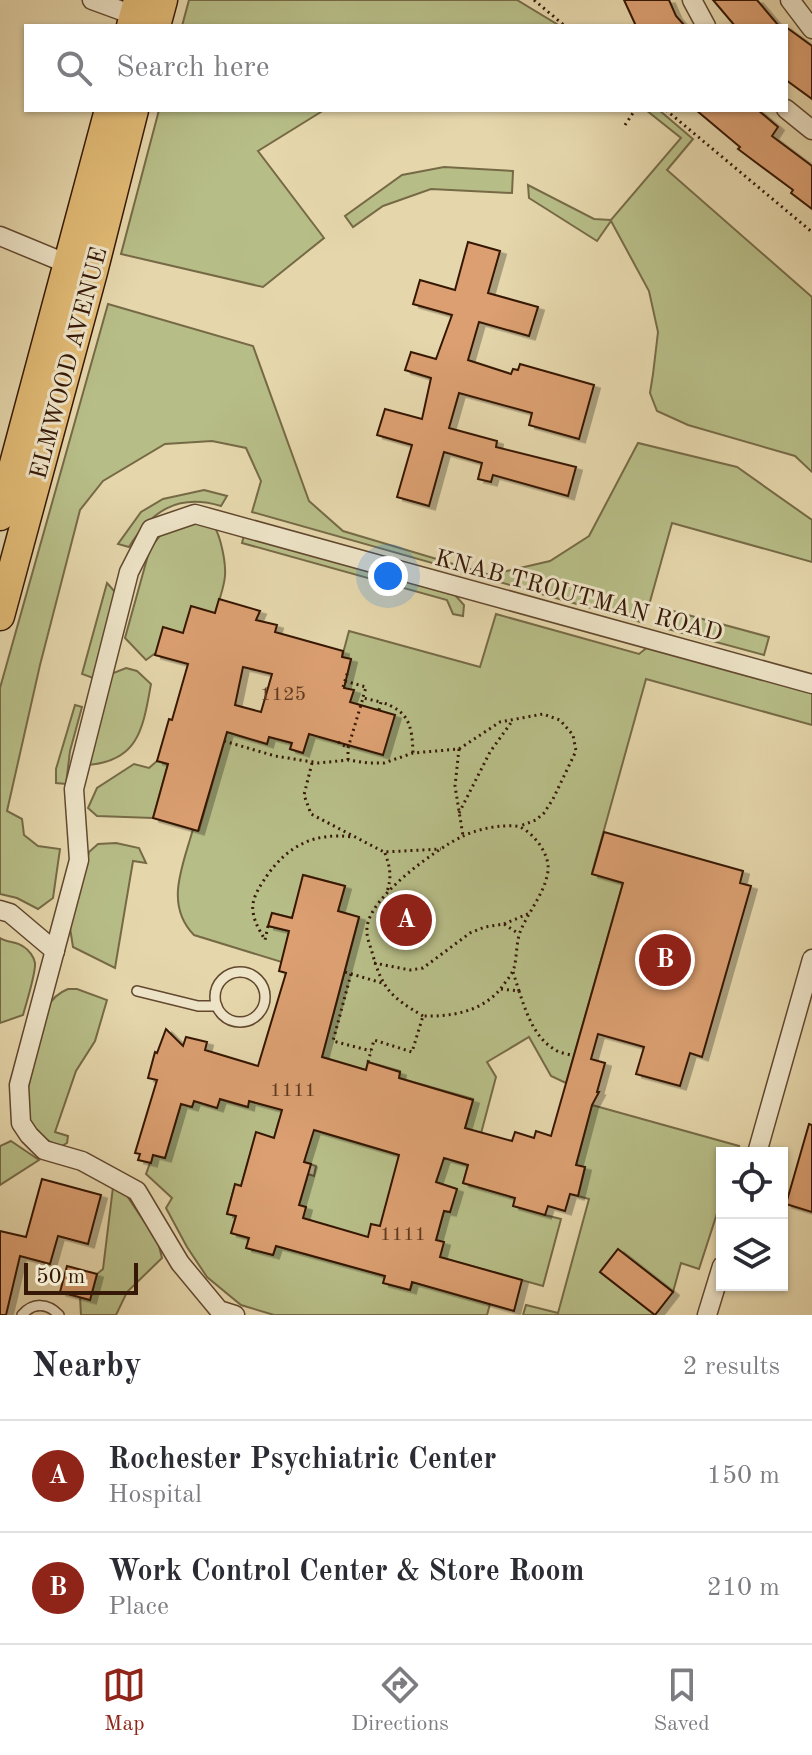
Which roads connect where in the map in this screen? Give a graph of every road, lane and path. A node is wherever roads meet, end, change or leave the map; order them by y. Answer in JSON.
{"nodes":[{"id":1,"x":92,"y":0,"type":"edge"},
{"id":2,"x":163,"y":0,"type":"edge"},
{"id":3,"x":534,"y":0,"type":"edge"},
{"id":4,"x":692,"y":0,"type":"edge"},
{"id":5,"x":790,"y":0,"type":"edge"},
{"id":6,"x":139,"y":17,"type":"edge"},
{"id":7,"x":563,"y":24,"type":"edge"},
{"id":8,"x":705,"y":24,"type":"edge"},
{"id":9,"x":812,"y":29,"type":"edge"},
{"id":10,"x":788,"y":111,"type":"edge"},
{"id":11,"x":109,"y":112,"type":"edge"},
{"id":12,"x":133,"y":112,"type":"edge"},
{"id":13,"x":634,"y":112,"type":"edge"},
{"id":14,"x":668,"y":112,"type":"edge"},
{"id":15,"x":625,"y":125,"type":"dead end"},
{"id":16,"x":812,"y":130,"type":"edge"},
{"id":17,"x":812,"y":232,"type":"edge"},
{"id":18,"x":0,"y":236,"type":"edge"},
{"id":19,"x":80,"y":268,"type":"junction"},
{"id":20,"x":0,"y":513,"type":"edge"},
{"id":21,"x":0,"y":616,"type":"edge"},
{"id":22,"x":348,"y":671,"type":"dead end"},
{"id":23,"x":345,"y":681,"type":"junction"},
{"id":24,"x":812,"y":684,"type":"edge"},
{"id":25,"x":343,"y":687,"type":"dead end"},
{"id":26,"x":363,"y":698,"type":"junction"},
{"id":27,"x":381,"y":702,"type":"junction"},
{"id":28,"x":379,"y":710,"type":"dead end"},
{"id":29,"x":513,"y":720,"type":"junction"},
{"id":30,"x":224,"y":741,"type":"dead end"},
{"id":31,"x":338,"y":742,"type":"dead end"},
{"id":32,"x":348,"y":748,"type":"junction"},
{"id":33,"x":459,"y":749,"type":"junction"},
{"id":34,"x":413,"y":753,"type":"junction"},
{"id":35,"x":348,"y":760,"type":"junction"},
{"id":36,"x":313,"y":762,"type":"junction"},
{"id":37,"x":459,"y":813,"type":"junction"},
{"id":38,"x":520,"y":826,"type":"junction"},
{"id":39,"x":463,"y":836,"type":"junction"},
{"id":40,"x":357,"y":838,"type":"junction"},
{"id":41,"x":441,"y":849,"type":"junction"},
{"id":42,"x":384,"y":852,"type":"junction"},
{"id":43,"x":386,"y":895,"type":"junction"},
{"id":44,"x":0,"y":910,"type":"edge"},
{"id":45,"x":530,"y":913,"type":"junction"},
{"id":46,"x":504,"y":924,"type":"junction"},
{"id":47,"x":268,"y":926,"type":"dead end"},
{"id":48,"x":519,"y":934,"type":"junction"},
{"id":49,"x":55,"y":951,"type":"junction"},
{"id":50,"x":812,"y":959,"type":"edge"},
{"id":51,"x":374,"y":963,"type":"junction"},
{"id":52,"x":513,"y":971,"type":"junction"},
{"id":53,"x":345,"y":972,"type":"dead end"},
{"id":54,"x":351,"y":974,"type":"junction"},
{"id":55,"x":382,"y":983,"type":"junction"},
{"id":56,"x":501,"y":989,"type":"junction"},
{"id":57,"x":137,"y":991,"type":"dead end"},
{"id":58,"x":519,"y":991,"type":"junction"},
{"id":59,"x":217,"y":1006,"type":"junction"},
{"id":60,"x":423,"y":1016,"type":"junction"},
{"id":61,"x":371,"y":1051,"type":"junction"},
{"id":62,"x":574,"y":1056,"type":"dead end"},
{"id":63,"x":368,"y":1062,"type":"dead end"},
{"id":64,"x":759,"y":1147,"type":"edge"},
{"id":65,"x":716,"y":1286,"type":"edge"},
{"id":66,"x":22,"y":1315,"type":"edge"},
{"id":67,"x":59,"y":1315,"type":"edge"},
{"id":68,"x":235,"y":1315,"type":"edge"},
{"id":69,"x":707,"y":1315,"type":"edge"}],
"edges":[{"from":1,"to":6,"type":"street"},
{"from":2,"to":6,"type":"main road"},
{"from":3,"to":7,"type":"path"},
{"from":4,"to":8,"type":"street"},
{"from":5,"to":9,"type":"street"},
{"from":10,"to":16,"type":"street"},
{"from":11,"to":19,"type":"main road","name":"ELMWOOD AVENUE"},
{"from":12,"to":19,"type":"main road","name":"ELMWOOD AVENUE"},
{"from":13,"to":15,"type":"path"},
{"from":14,"to":17,"type":"path"},
{"from":18,"to":19,"type":"street"},
{"from":19,"to":20,"type":"main road","name":"ELMWOOD AVENUE"},
{"from":19,"to":21,"type":"main road","name":"ELMWOOD AVENUE"},
{"from":22,"to":23,"type":"path"},
{"from":23,"to":25,"type":"path"},
{"from":23,"to":26,"type":"path"},
{"from":24,"to":49,"type":"street","name":"KNAB TROUTMAN ROAD"},
{"from":26,"to":27,"type":"path"},
{"from":26,"to":32,"type":"path"},
{"from":27,"to":28,"type":"path"},
{"from":27,"to":34,"type":"path"},
{"from":29,"to":33,"type":"path"},
{"from":29,"to":37,"type":"path"},
{"from":29,"to":38,"type":"path"},
{"from":30,"to":36,"type":"path"},
{"from":31,"to":32,"type":"path"},
{"from":32,"to":35,"type":"path"},
{"from":33,"to":34,"type":"path"},
{"from":33,"to":37,"type":"path"},
{"from":34,"to":35,"type":"path"},
{"from":35,"to":36,"type":"path"},
{"from":36,"to":40,"type":"path"},
{"from":37,"to":39,"type":"path"},
{"from":38,"to":39,"type":"path"},
{"from":38,"to":45,"type":"path"},
{"from":39,"to":41,"type":"path"},
{"from":40,"to":42,"type":"path"},
{"from":40,"to":47,"type":"path"},
{"from":41,"to":42,"type":"path"},
{"from":41,"to":43,"type":"path"},
{"from":42,"to":43,"type":"path"},
{"from":43,"to":51,"type":"path"},
{"from":44,"to":49,"type":"street"},
{"from":45,"to":46,"type":"path"},
{"from":45,"to":48,"type":"path"},
{"from":46,"to":48,"type":"path"},
{"from":46,"to":51,"type":"path"},
{"from":48,"to":52,"type":"path"},
{"from":49,"to":68,"type":"street","name":"KNAB TROUTMAN ROAD"},
{"from":50,"to":64,"type":"street"},
{"from":51,"to":55,"type":"path"},
{"from":52,"to":56,"type":"path"},
{"from":52,"to":58,"type":"path"},
{"from":53,"to":54,"type":"path"},
{"from":54,"to":55,"type":"path"},
{"from":54,"to":61,"type":"path"},
{"from":55,"to":60,"type":"path"},
{"from":56,"to":58,"type":"path"},
{"from":56,"to":60,"type":"path"},
{"from":57,"to":59,"type":"lane"},
{"from":58,"to":62,"type":"path"},
{"from":59,"to":59,"type":"lane"},
{"from":60,"to":61,"type":"path"},
{"from":61,"to":63,"type":"path"},
{"from":65,"to":69,"type":"street"},
{"from":66,"to":67,"type":"lane"}]}
